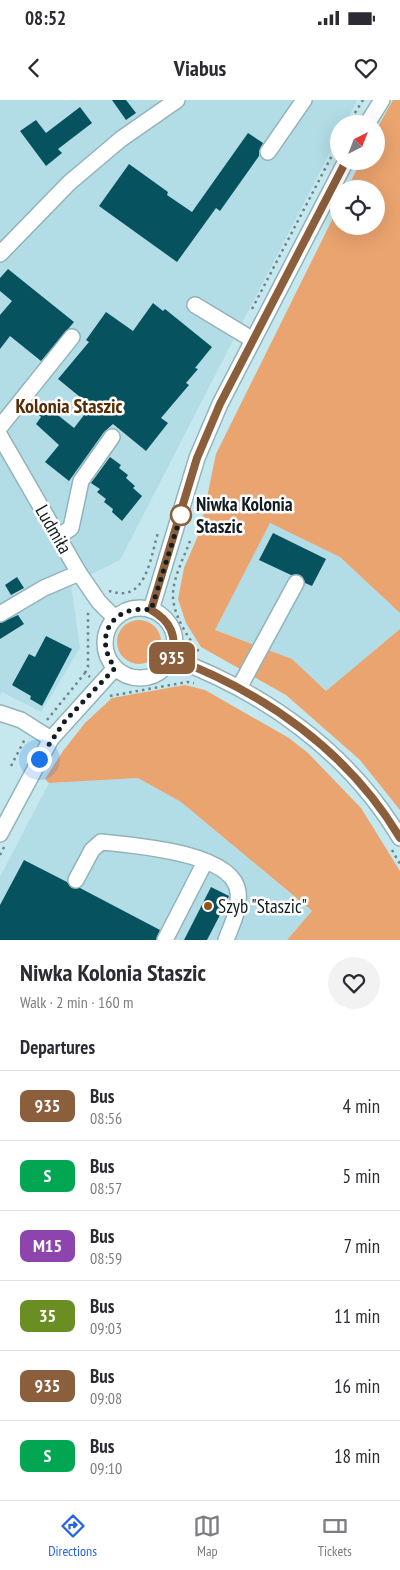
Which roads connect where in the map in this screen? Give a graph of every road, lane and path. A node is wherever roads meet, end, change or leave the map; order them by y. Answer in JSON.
{"nodes":[{"id":1,"x":177,"y":100,"type":"edge"},
{"id":2,"x":304,"y":100,"type":"edge"},
{"id":3,"x":363,"y":100,"type":"edge"},
{"id":4,"x":382,"y":100,"type":"edge"},
{"id":5,"x":354,"y":115,"type":"edge"},
{"id":6,"x":373,"y":115,"type":"edge"},
{"id":7,"x":268,"y":152,"type":"dead end"},
{"id":8,"x":341,"y":170,"type":"edge"},
{"id":9,"x":0,"y":254,"type":"edge"},
{"id":10,"x":195,"y":305,"type":"dead end"},
{"id":11,"x":72,"y":338,"type":"dead end"},
{"id":12,"x":253,"y":340,"type":"junction"},
{"id":13,"x":0,"y":427,"type":"edge"},
{"id":14,"x":0,"y":436,"type":"edge"},
{"id":15,"x":112,"y":437,"type":"dead end"},
{"id":16,"x":59,"y":536,"type":"junction"},
{"id":17,"x":190,"y":541,"type":"dead end"},
{"id":18,"x":79,"y":572,"type":"junction"},
{"id":19,"x":296,"y":582,"type":"dead end"},
{"id":20,"x":104,"y":597,"type":"junction"},
{"id":21,"x":151,"y":610,"type":"junction"},
{"id":22,"x":0,"y":614,"type":"edge"},
{"id":23,"x":115,"y":618,"type":"junction"},
{"id":24,"x":200,"y":653,"type":"dead end"},
{"id":25,"x":172,"y":658,"type":"junction"},
{"id":26,"x":115,"y":668,"type":"junction"},
{"id":27,"x":85,"y":673,"type":"dead end"},
{"id":28,"x":201,"y":685,"type":"dead end"},
{"id":29,"x":239,"y":688,"type":"junction"},
{"id":30,"x":110,"y":696,"type":"dead end"},
{"id":31,"x":0,"y":713,"type":"edge"},
{"id":32,"x":51,"y":739,"type":"junction"},
{"id":33,"x":0,"y":834,"type":"edge"},
{"id":34,"x":400,"y":838,"type":"edge"},
{"id":35,"x":205,"y":862,"type":"junction"},
{"id":36,"x":76,"y":880,"type":"dead end"},
{"id":37,"x":165,"y":940,"type":"edge"},
{"id":38,"x":226,"y":940,"type":"edge"}],
"edges":[{"from":1,"to":9,"type":"street"},
{"from":2,"to":7,"type":"street"},
{"from":3,"to":5,"type":"path"},
{"from":4,"to":6,"type":"street"},
{"from":8,"to":12,"type":"street"},
{"from":10,"to":12,"type":"street"},
{"from":11,"to":13,"type":"street"},
{"from":12,"to":21,"type":"street"},
{"from":14,"to":16,"type":"street","name":"Ludmiła"},
{"from":15,"to":16,"type":"street"},
{"from":16,"to":18,"type":"street","name":"Ludmiła"},
{"from":17,"to":24,"type":"path"},
{"from":18,"to":20,"type":"street","name":"Ludmiła"},
{"from":18,"to":22,"type":"street"},
{"from":19,"to":29,"type":"street"},
{"from":20,"to":23,"type":"street","name":"Ludmiła"},
{"from":20,"to":27,"type":"path"},
{"from":21,"to":23,"type":"street"},
{"from":21,"to":25,"type":"street"},
{"from":23,"to":26,"type":"street"},
{"from":25,"to":26,"type":"street"},
{"from":25,"to":29,"type":"street"},
{"from":26,"to":32,"type":"street"},
{"from":28,"to":30,"type":"path"},
{"from":29,"to":34,"type":"street"},
{"from":31,"to":32,"type":"street"},
{"from":32,"to":33,"type":"street"},
{"from":35,"to":36,"type":"street"},
{"from":35,"to":37,"type":"street"},
{"from":35,"to":38,"type":"street"}]}
